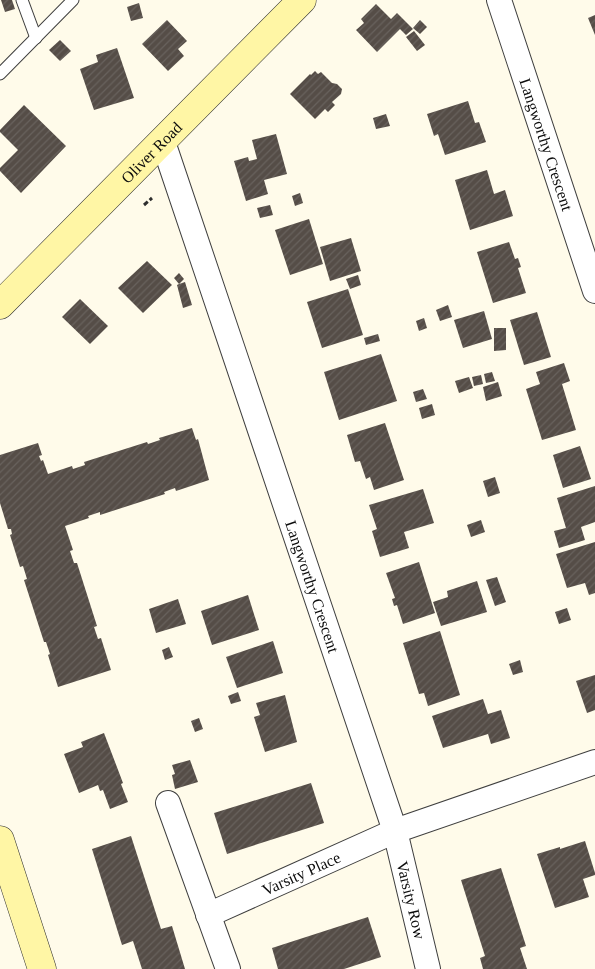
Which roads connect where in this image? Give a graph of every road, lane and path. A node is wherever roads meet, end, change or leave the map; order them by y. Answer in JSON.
{"nodes":[{"id":1,"x":22,"y":0,"type":"edge"},
{"id":2,"x":73,"y":0,"type":"edge"},
{"id":3,"x":302,"y":0,"type":"edge"},
{"id":4,"x":499,"y":0,"type":"edge"},
{"id":5,"x":36,"y":38,"type":"junction"},
{"id":6,"x":0,"y":74,"type":"edge"},
{"id":7,"x":163,"y":142,"type":"junction"},
{"id":8,"x":152,"y":198,"type":"dead end"},
{"id":9,"x":144,"y":205,"type":"dead end"},
{"id":10,"x":595,"y":291,"type":"edge"},
{"id":11,"x":0,"y":305,"type":"edge"},
{"id":12,"x":595,"y":762,"type":"edge"},
{"id":13,"x":168,"y":803,"type":"dead end"},
{"id":14,"x":395,"y":831,"type":"junction"},
{"id":15,"x":0,"y":840,"type":"edge"},
{"id":16,"x":208,"y":915,"type":"junction"},
{"id":17,"x":42,"y":969,"type":"edge"},
{"id":18,"x":228,"y":969,"type":"edge"},
{"id":19,"x":428,"y":969,"type":"edge"}],
"edges":[{"from":1,"to":5,"type":"lane"},
{"from":2,"to":5,"type":"lane"},
{"from":3,"to":7,"type":"main road","name":"Oliver Road"},
{"from":4,"to":10,"type":"street","name":"Langworthy Crescent"},
{"from":5,"to":6,"type":"lane"},
{"from":7,"to":11,"type":"main road","name":"Oliver Road"},
{"from":7,"to":14,"type":"street","name":"Langworthy Crescent"},
{"from":8,"to":9,"type":"path"},
{"from":12,"to":14,"type":"street"},
{"from":13,"to":16,"type":"street"},
{"from":14,"to":16,"type":"street","name":"Varsity Place"},
{"from":14,"to":19,"type":"street","name":"Varsity Row"},
{"from":15,"to":17,"type":"main road"},
{"from":16,"to":18,"type":"street"}]}
